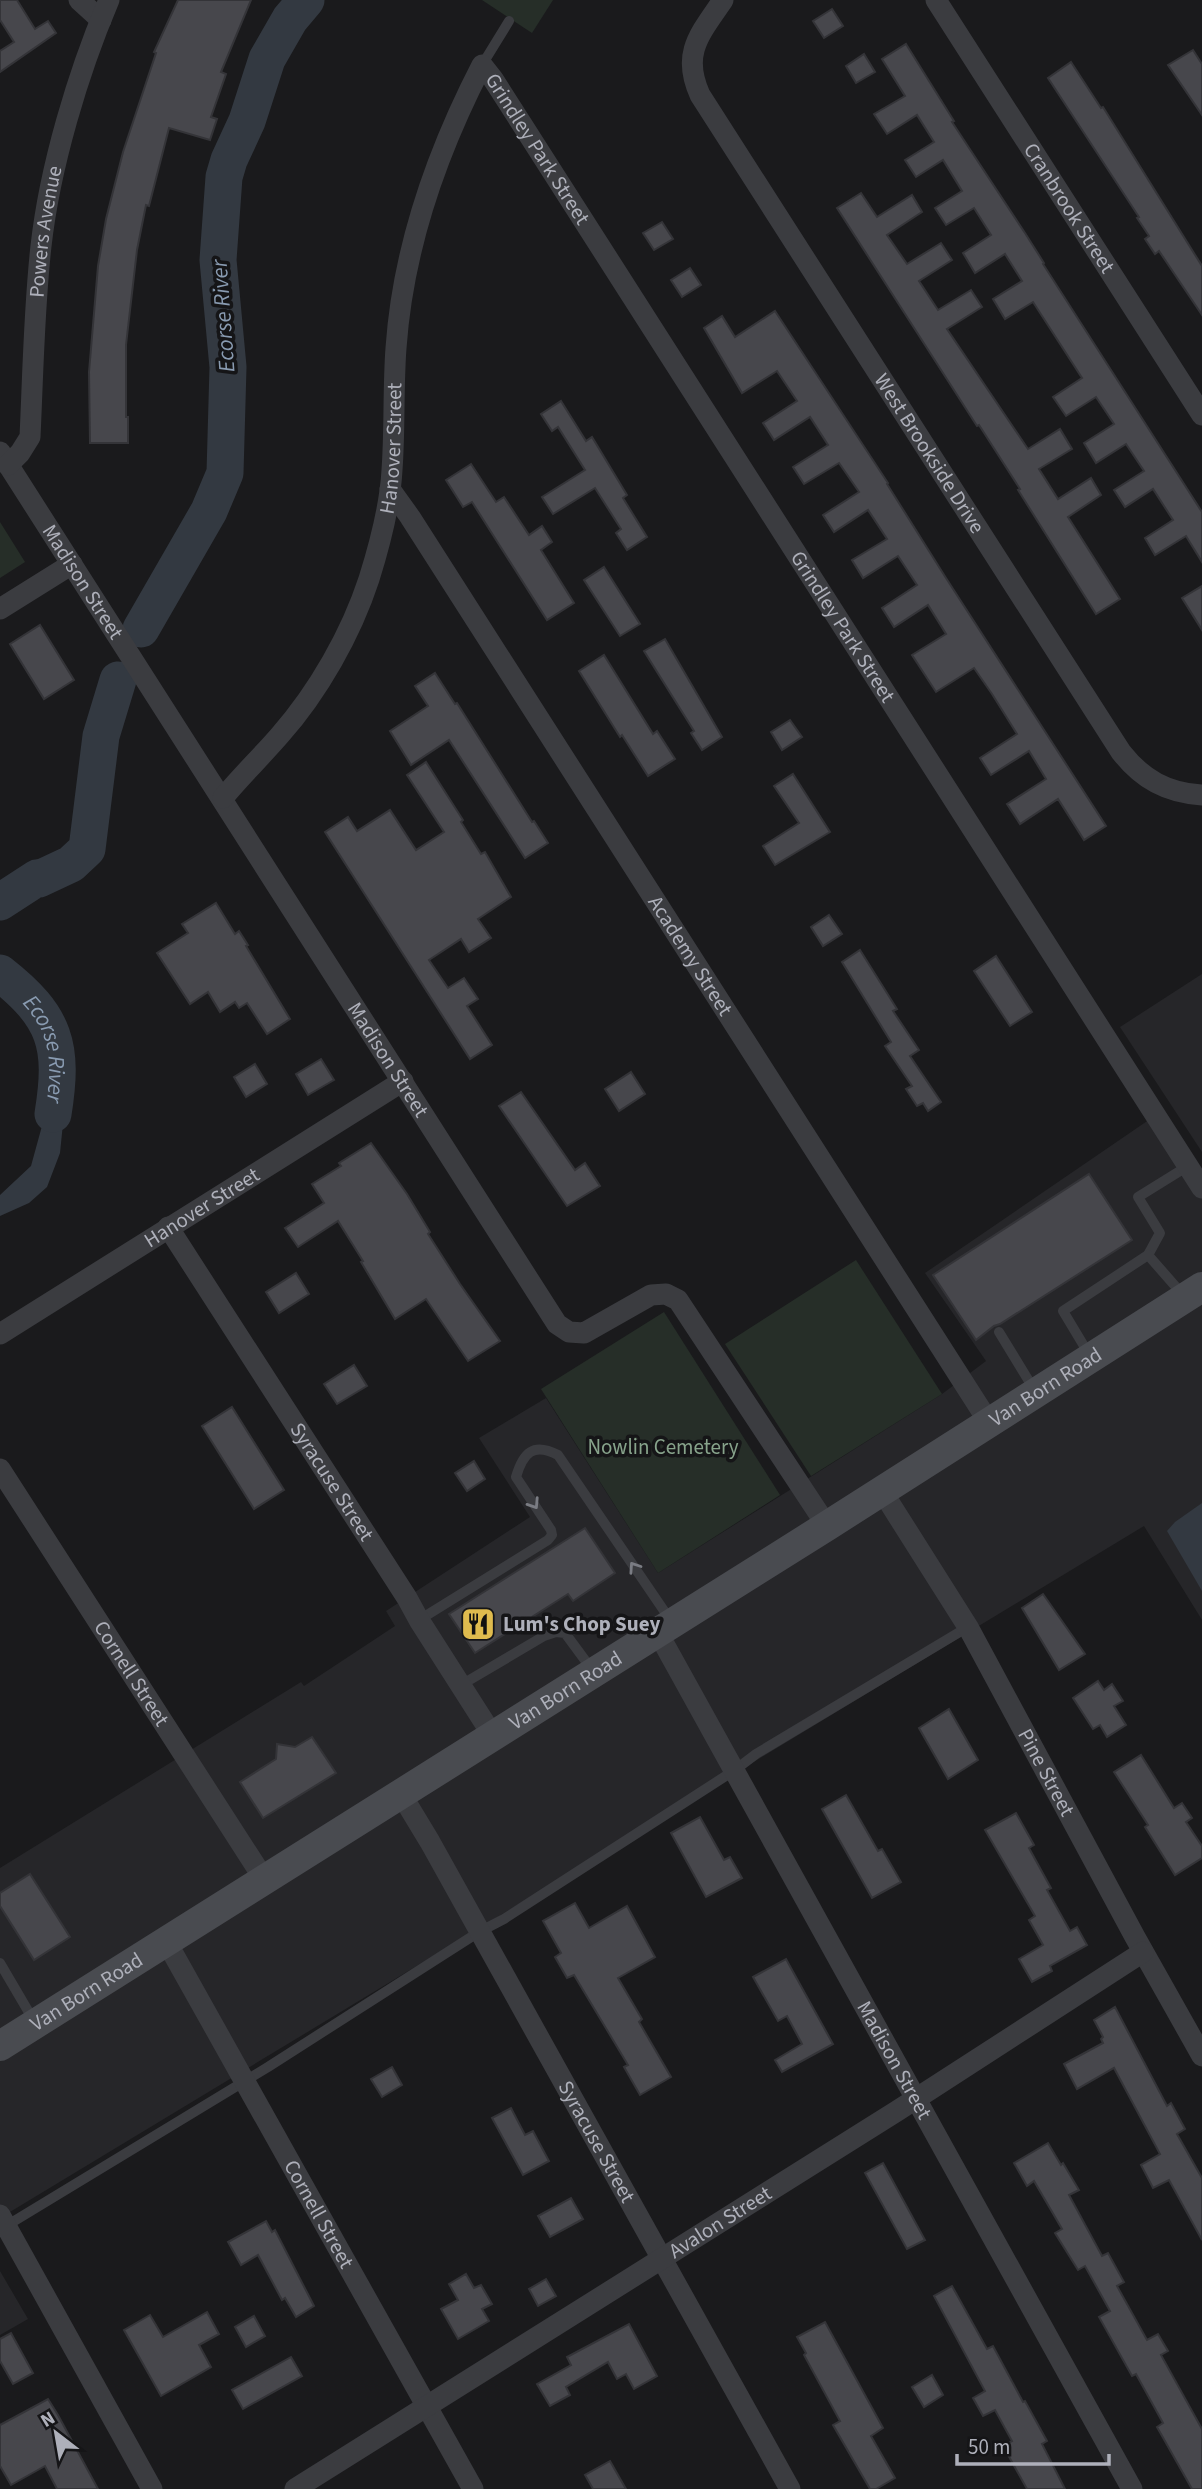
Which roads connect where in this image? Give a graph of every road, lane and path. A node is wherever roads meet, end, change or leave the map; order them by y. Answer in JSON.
{"nodes":[{"id":1,"x":79,"y":0,"type":"edge"},
{"id":2,"x":109,"y":0,"type":"edge"},
{"id":3,"x":723,"y":0,"type":"edge"},
{"id":4,"x":936,"y":0,"type":"edge"},
{"id":5,"x":101,"y":20,"type":"junction"},
{"id":6,"x":509,"y":21,"type":"dead end"},
{"id":7,"x":482,"y":65,"type":"junction"},
{"id":8,"x":1202,"y":415,"type":"edge"},
{"id":9,"x":4,"y":459,"type":"edge"},
{"id":10,"x":390,"y":489,"type":"junction"},
{"id":11,"x":72,"y":564,"type":"junction"},
{"id":12,"x":0,"y":609,"type":"edge"},
{"id":13,"x":1202,"y":795,"type":"edge"},
{"id":14,"x":223,"y":798,"type":"junction"},
{"id":15,"x":403,"y":1081,"type":"junction"},
{"id":16,"x":1188,"y":1166,"type":"junction"},
{"id":17,"x":1202,"y":1188,"type":"edge"},
{"id":18,"x":168,"y":1227,"type":"junction"},
{"id":19,"x":1148,"y":1255,"type":"junction"},
{"id":20,"x":1194,"y":1293,"type":"edge"},
{"id":21,"x":999,"y":1332,"type":"dead end"},
{"id":22,"x":0,"y":1334,"type":"edge"},
{"id":23,"x":1091,"y":1358,"type":"junction"},
{"id":24,"x":1037,"y":1394,"type":"junction"},
{"id":25,"x":990,"y":1424,"type":"junction"},
{"id":26,"x":0,"y":1469,"type":"edge"},
{"id":27,"x":882,"y":1491,"type":"junction"},
{"id":28,"x":827,"y":1526,"type":"junction"},
{"id":29,"x":419,"y":1620,"type":"junction"},
{"id":30,"x":968,"y":1627,"type":"junction"},
{"id":31,"x":665,"y":1628,"type":"junction"},
{"id":32,"x":594,"y":1672,"type":"junction"},
{"id":33,"x":461,"y":1685,"type":"junction"},
{"id":34,"x":493,"y":1736,"type":"junction"},
{"id":35,"x":735,"y":1770,"type":"junction"},
{"id":36,"x":401,"y":1794,"type":"junction"},
{"id":37,"x":264,"y":1879,"type":"junction"},
{"id":38,"x":479,"y":1933,"type":"junction"},
{"id":39,"x":166,"y":1941,"type":"junction"},
{"id":40,"x":1143,"y":1952,"type":"junction"},
{"id":41,"x":0,"y":1963,"type":"edge"},
{"id":42,"x":35,"y":2024,"type":"junction"},
{"id":43,"x":0,"y":2046,"type":"edge"},
{"id":44,"x":1202,"y":2056,"type":"edge"},
{"id":45,"x":245,"y":2081,"type":"junction"},
{"id":46,"x":916,"y":2098,"type":"junction"},
{"id":47,"x":3,"y":2221,"type":"edge"},
{"id":48,"x":663,"y":2259,"type":"junction"},
{"id":49,"x":427,"y":2408,"type":"junction"},
{"id":50,"x":152,"y":2489,"type":"edge"},
{"id":51,"x":295,"y":2489,"type":"edge"},
{"id":52,"x":473,"y":2489,"type":"edge"},
{"id":53,"x":790,"y":2489,"type":"edge"},
{"id":54,"x":1132,"y":2489,"type":"edge"}],
"edges":[{"from":1,"to":5,"type":"street"},
{"from":2,"to":5,"type":"street","name":"Powers Avenue"},
{"from":3,"to":13,"type":"street","name":"West Brookside Drive"},
{"from":4,"to":8,"type":"street","name":"Cranbrook Street"},
{"from":5,"to":9,"type":"street","name":"Powers Avenue"},
{"from":6,"to":7,"type":"lane"},
{"from":7,"to":10,"type":"street","name":"Hanover Street"},
{"from":7,"to":16,"type":"street","name":"Grindley Park Street"},
{"from":9,"to":11,"type":"street","name":"Madison Street"},
{"from":10,"to":14,"type":"street","name":"Hanover Street"},
{"from":10,"to":25,"type":"street","name":"Academy Street"},
{"from":11,"to":12,"type":"street"},
{"from":11,"to":14,"type":"street","name":"Madison Street"},
{"from":14,"to":15,"type":"street","name":"Madison Street"},
{"from":15,"to":18,"type":"street","name":"Hanover Street"},
{"from":15,"to":28,"type":"street","name":"Madison Street"},
{"from":16,"to":17,"type":"street","name":"Grindley Park Street"},
{"from":16,"to":19,"type":"lane"},
{"from":18,"to":22,"type":"street","name":"Hanover Street"},
{"from":18,"to":29,"type":"street","name":"Syracuse Street"},
{"from":19,"to":20,"type":"lane"},
{"from":19,"to":23,"type":"lane"},
{"from":20,"to":23,"type":"main road","name":"Van Born Road"},
{"from":21,"to":24,"type":"lane"},
{"from":23,"to":24,"type":"main road","name":"Van Born Road"},
{"from":24,"to":25,"type":"main road","name":"Van Born Road"},
{"from":25,"to":27,"type":"main road","name":"Van Born Road"},
{"from":26,"to":37,"type":"street","name":"Cornell Street"},
{"from":27,"to":28,"type":"main road","name":"Van Born Road"},
{"from":27,"to":30,"type":"street","name":"Pine Street"},
{"from":28,"to":31,"type":"main road","name":"Van Born Road"},
{"from":31,"to":29,"type":"lane","one_way":true},
{"from":29,"to":33,"type":"street","name":"Syracuse Street"},
{"from":30,"to":35,"type":"lane"},
{"from":30,"to":40,"type":"street","name":"Pine Street"},
{"from":31,"to":32,"type":"main road","name":"Van Born Road"},
{"from":31,"to":35,"type":"street","name":"Madison Street"},
{"from":32,"to":33,"type":"lane"},
{"from":32,"to":34,"type":"main road","name":"Van Born Road"},
{"from":33,"to":34,"type":"street","name":"Syracuse Street"},
{"from":34,"to":36,"type":"main road","name":"Van Born Road"},
{"from":35,"to":38,"type":"lane"},
{"from":35,"to":46,"type":"street","name":"Madison Street"},
{"from":36,"to":37,"type":"main road","name":"Van Born Road"},
{"from":36,"to":38,"type":"street","name":"Syracuse Street"},
{"from":37,"to":39,"type":"main road","name":"Van Born Road"},
{"from":38,"to":45,"type":"lane"},
{"from":38,"to":48,"type":"street","name":"Syracuse Street"},
{"from":39,"to":42,"type":"main road","name":"Van Born Road"},
{"from":39,"to":45,"type":"street","name":"Cornell Street"},
{"from":40,"to":44,"type":"street","name":"Pine Street"},
{"from":40,"to":46,"type":"street","name":"Avalon Street"},
{"from":41,"to":42,"type":"lane"},
{"from":42,"to":43,"type":"main road","name":"Van Born Road"},
{"from":45,"to":47,"type":"lane"},
{"from":45,"to":49,"type":"street","name":"Cornell Street"},
{"from":46,"to":48,"type":"street","name":"Avalon Street"},
{"from":46,"to":54,"type":"street","name":"Madison Street"},
{"from":47,"to":50,"type":"street"},
{"from":48,"to":49,"type":"street","name":"Avalon Street"},
{"from":48,"to":53,"type":"street","name":"Syracuse Street"},
{"from":49,"to":51,"type":"street","name":"Avalon Street"},
{"from":49,"to":52,"type":"street","name":"Cornell Street"}]}
